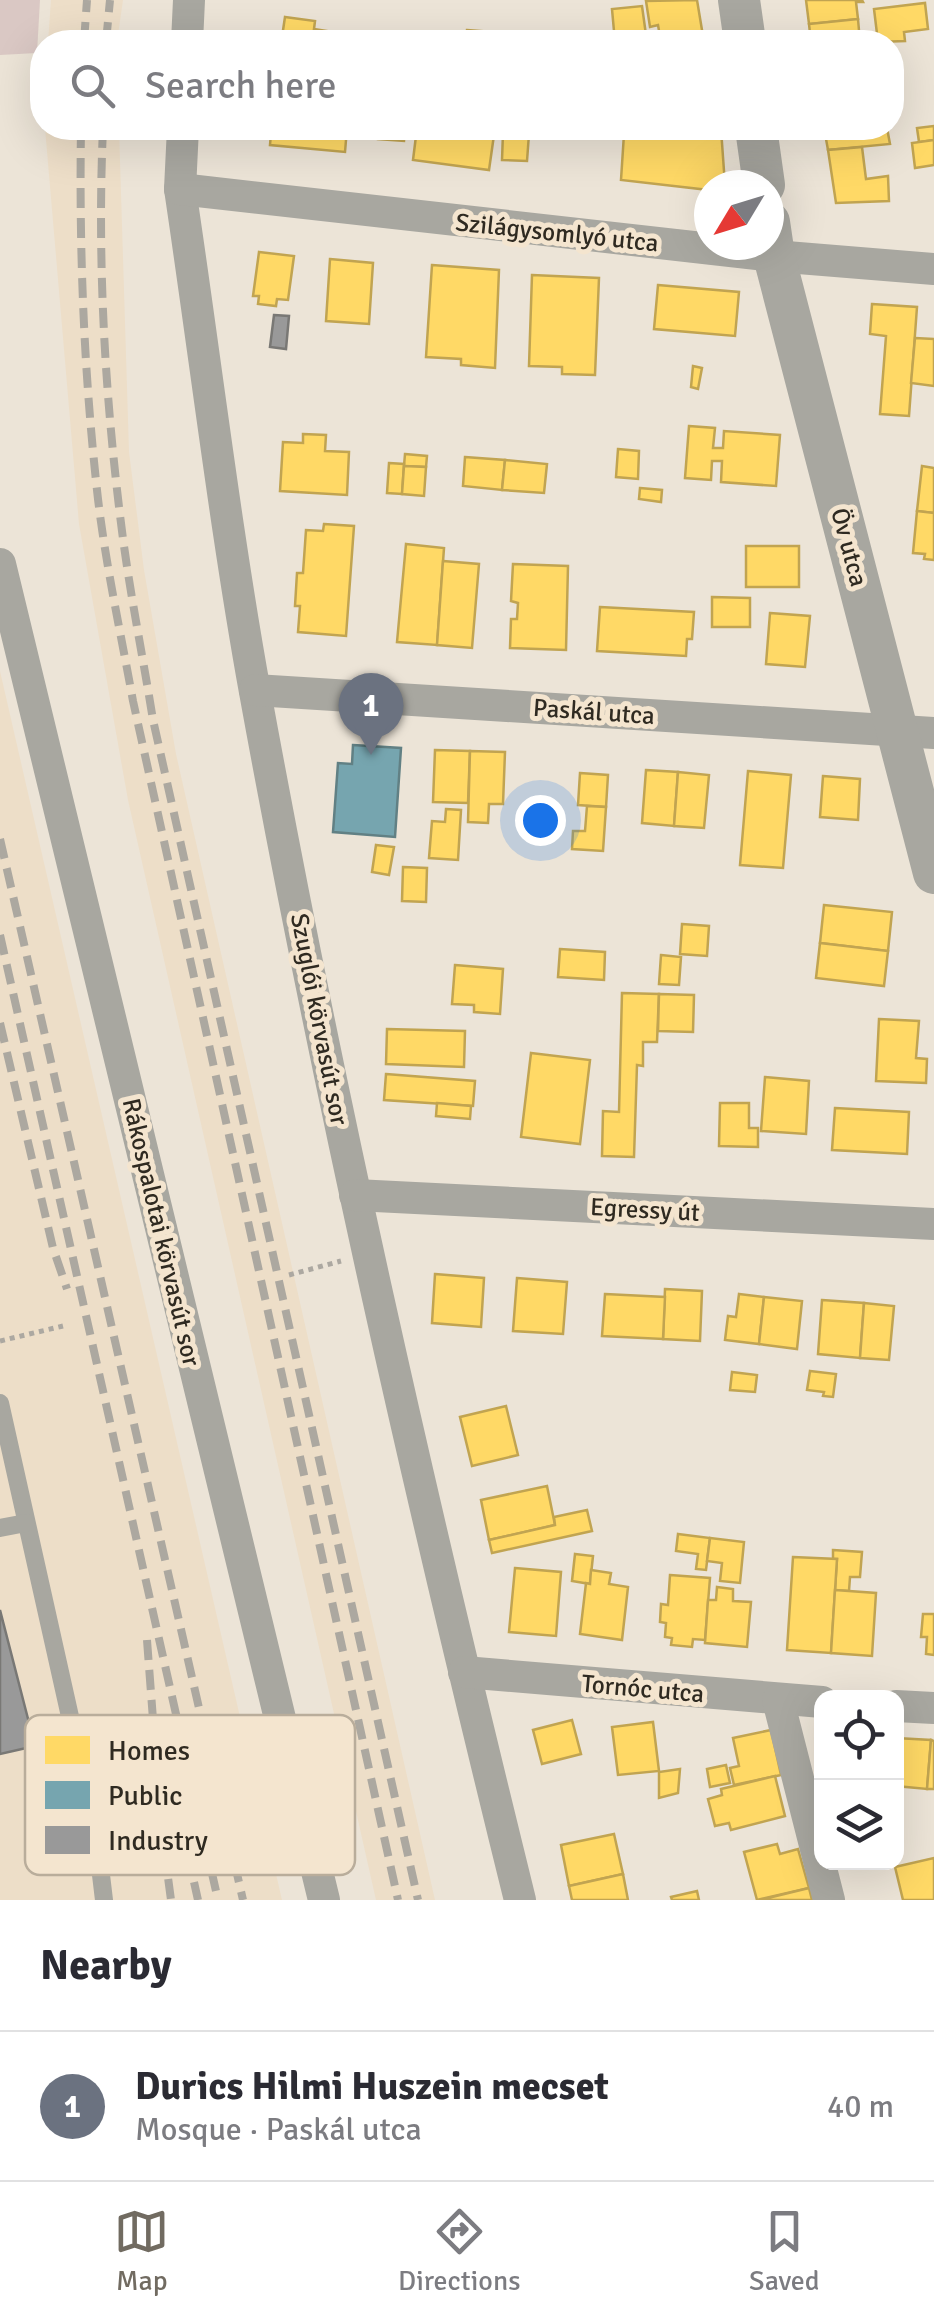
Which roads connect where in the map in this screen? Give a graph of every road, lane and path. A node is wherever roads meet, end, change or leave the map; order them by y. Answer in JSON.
{"nodes":[{"id":1,"x":190,"y":0,"type":"edge"},
{"id":2,"x":739,"y":0,"type":"edge"},
{"id":3,"x":189,"y":30,"type":"edge"},
{"id":4,"x":743,"y":30,"type":"edge"},
{"id":5,"x":182,"y":140,"type":"edge"},
{"id":6,"x":758,"y":140,"type":"edge"},
{"id":7,"x":762,"y":170,"type":"edge"},
{"id":8,"x":180,"y":189,"type":"junction"},
{"id":9,"x":694,"y":232,"type":"edge"},
{"id":10,"x":784,"y":241,"type":"edge"},
{"id":11,"x":777,"y":260,"type":"edge"},
{"id":12,"x":934,"y":269,"type":"edge"},
{"id":13,"x":0,"y":564,"type":"edge"},
{"id":14,"x":255,"y":690,"type":"junction"},
{"id":15,"x":916,"y":731,"type":"edge"},
{"id":16,"x":934,"y":872,"type":"edge"},
{"id":17,"x":356,"y":1195,"type":"junction"},
{"id":18,"x":934,"y":1224,"type":"edge"},
{"id":19,"x":316,"y":1268,"type":"dead end"},
{"id":20,"x":289,"y":1275,"type":"dead end"},
{"id":21,"x":62,"y":1326,"type":"dead end"},
{"id":22,"x":0,"y":1341,"type":"edge"},
{"id":23,"x":0,"y":1403,"type":"edge"},
{"id":24,"x":5,"y":1455,"type":"edge"},
{"id":25,"x":26,"y":1522,"type":"junction"},
{"id":26,"x":0,"y":1528,"type":"edge"},
{"id":27,"x":464,"y":1672,"type":"junction"},
{"id":28,"x":778,"y":1700,"type":"junction"},
{"id":29,"x":814,"y":1702,"type":"edge"},
{"id":30,"x":904,"y":1706,"type":"edge"},
{"id":31,"x":934,"y":1708,"type":"edge"},
{"id":32,"x":69,"y":1715,"type":"edge"},
{"id":33,"x":279,"y":1715,"type":"edge"},
{"id":34,"x":101,"y":1875,"type":"edge"},
{"id":35,"x":318,"y":1875,"type":"edge"},
{"id":36,"x":104,"y":1900,"type":"edge"},
{"id":37,"x":324,"y":1900,"type":"edge"},
{"id":38,"x":520,"y":1900,"type":"edge"},
{"id":39,"x":830,"y":1900,"type":"edge"}],
"edges":[{"from":1,"to":3,"type":"street"},
{"from":2,"to":4,"type":"street"},
{"from":5,"to":8,"type":"street","name":"Szuglói körvasút sor"},
{"from":6,"to":7,"type":"street"},
{"from":8,"to":9,"type":"street","name":"Szilágysomlyó utca"},
{"from":8,"to":14,"type":"street","name":"Szuglói körvasút sor"},
{"from":10,"to":12,"type":"street","name":"Szilágysomlyó utca"},
{"from":11,"to":15,"type":"street","name":"Öv utca"},
{"from":13,"to":33,"type":"street","name":"Rákospalotai körvasút sor"},
{"from":14,"to":15,"type":"street","name":"Paskál utca"},
{"from":14,"to":17,"type":"street","name":"Szuglói körvasút sor"},
{"from":15,"to":16,"type":"street","name":"Öv utca"},
{"from":17,"to":18,"type":"street","name":"Egressy út"},
{"from":17,"to":27,"type":"street","name":"Szuglói körvasút sor"},
{"from":19,"to":20,"type":"path"},
{"from":21,"to":22,"type":"path"},
{"from":23,"to":24,"type":"lane"},
{"from":24,"to":25,"type":"lane"},
{"from":25,"to":26,"type":"lane"},
{"from":25,"to":32,"type":"lane"},
{"from":27,"to":28,"type":"street","name":"Tornóc utca"},
{"from":27,"to":38,"type":"street","name":"Szuglói körvasút sor"},
{"from":28,"to":29,"type":"street","name":"Tornóc utca"},
{"from":28,"to":39,"type":"street"},
{"from":30,"to":31,"type":"street"},
{"from":34,"to":36,"type":"lane"},
{"from":35,"to":37,"type":"street","name":"Rákospalotai körvasút sor"}]}
